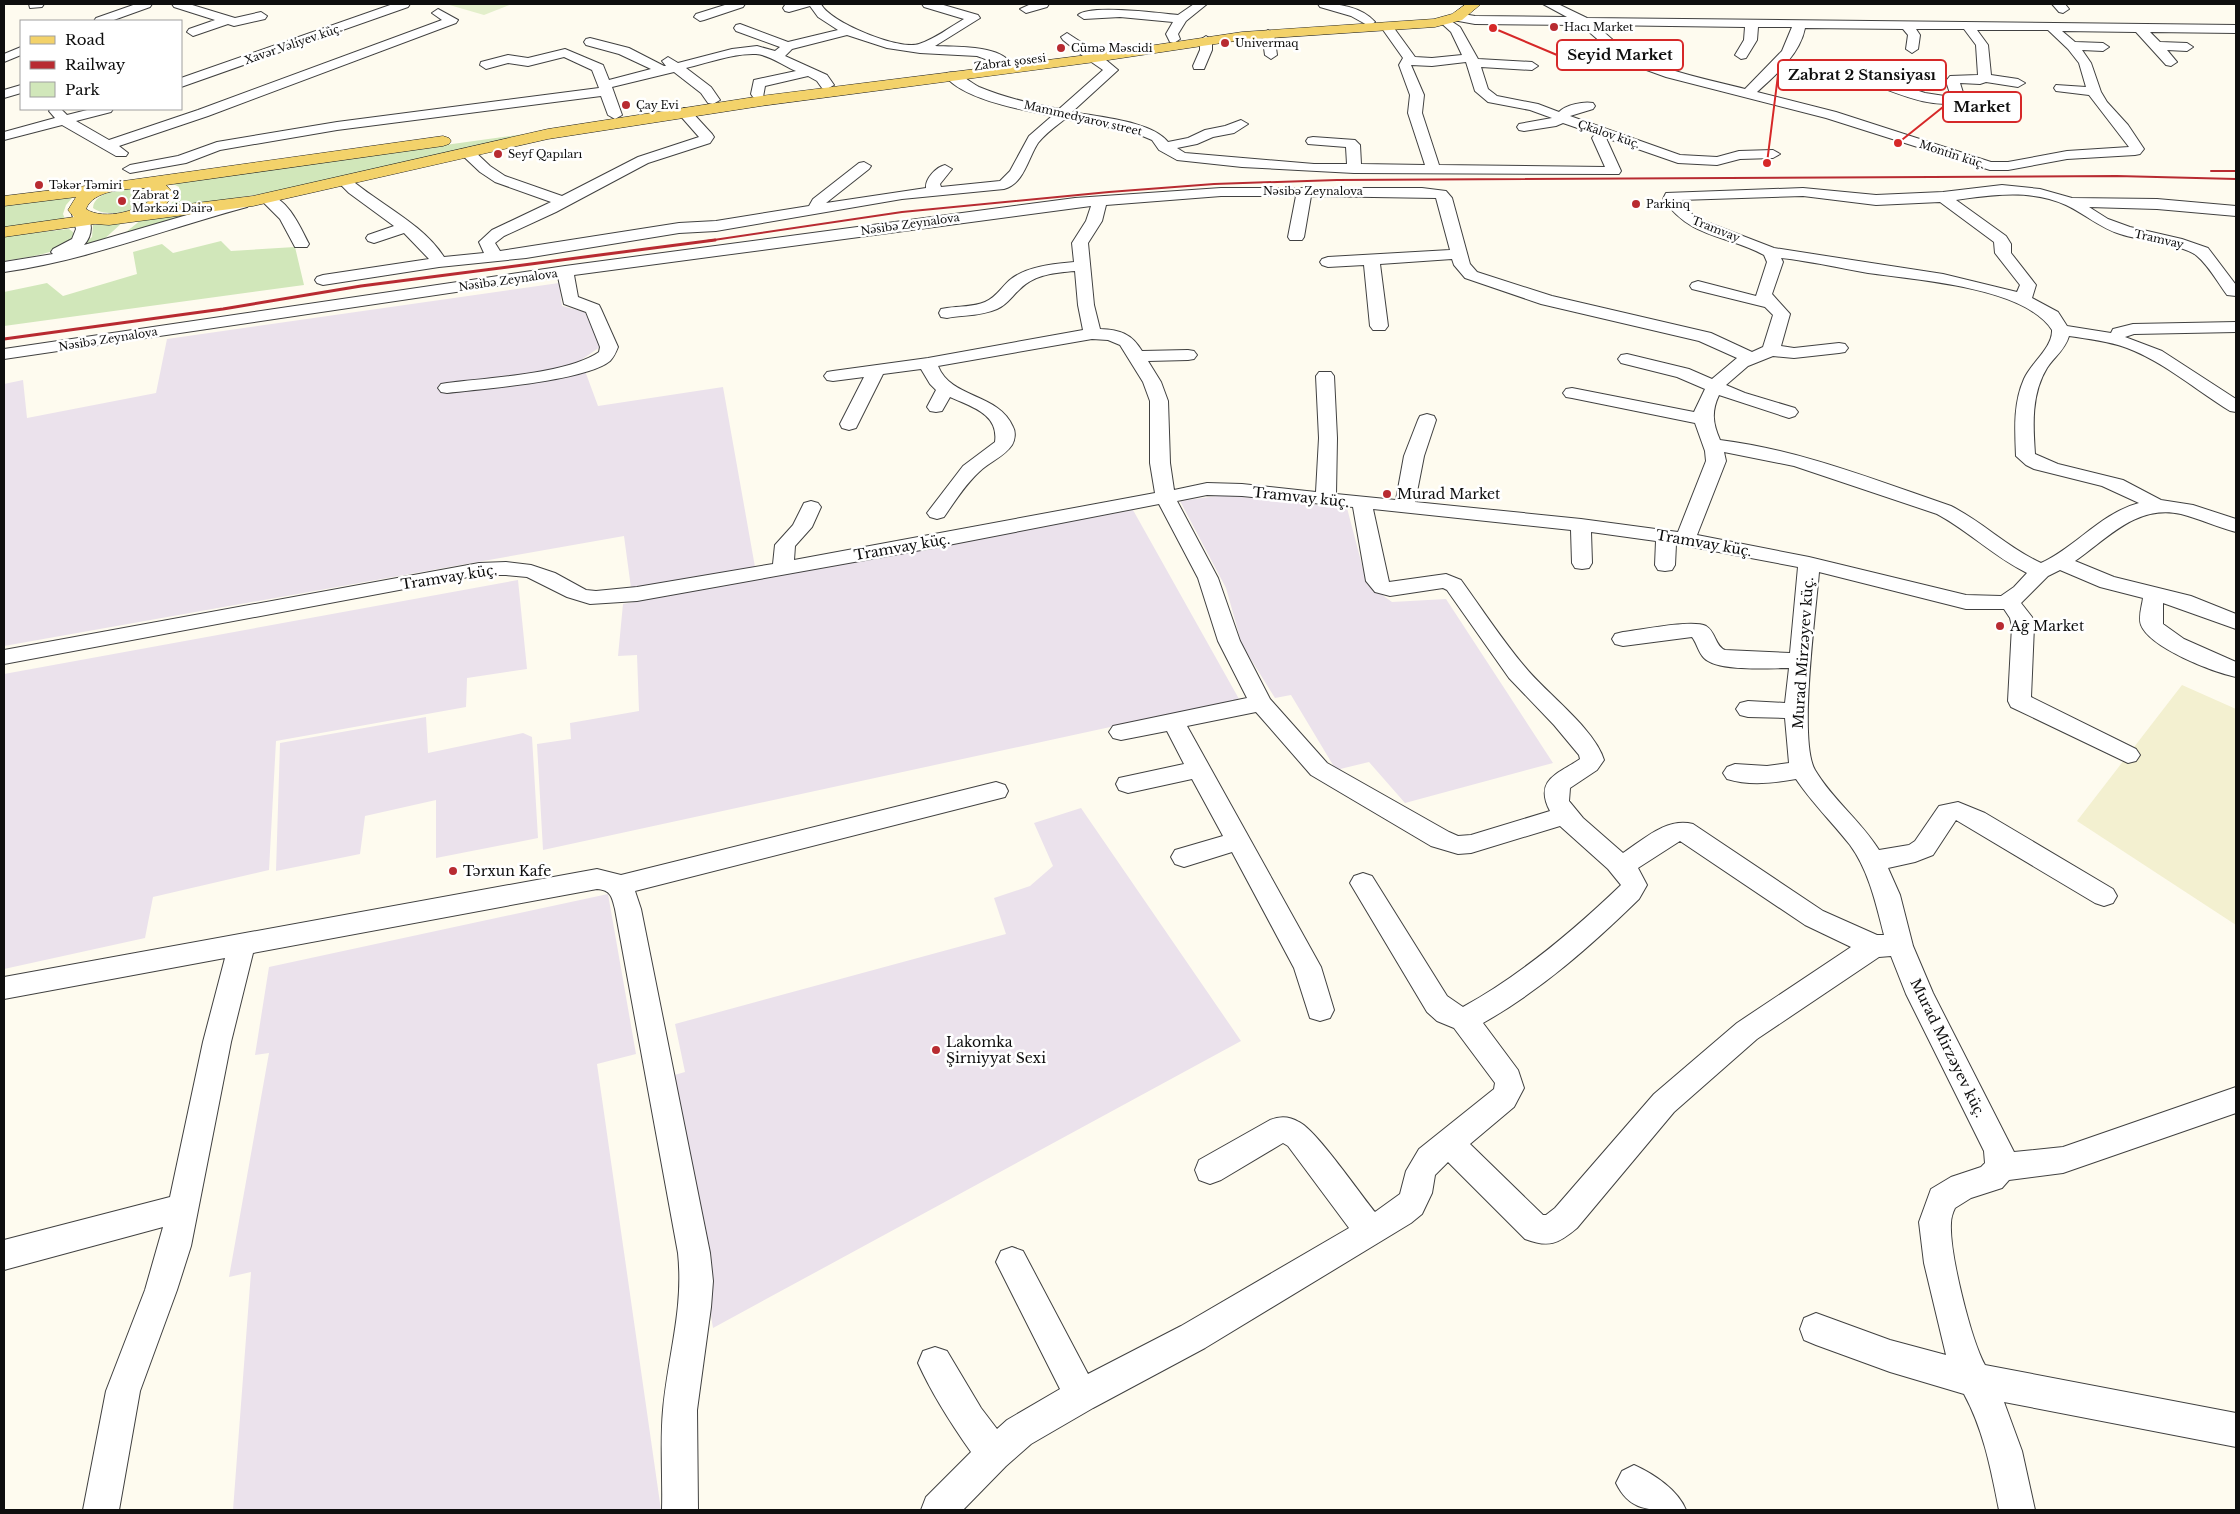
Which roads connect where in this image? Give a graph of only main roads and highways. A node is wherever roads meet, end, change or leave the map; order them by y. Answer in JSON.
{"nodes":[{"id":1,"x":1474,"y":4,"type":"edge"},
{"id":2,"x":1453,"y":14,"type":"edge"},
{"id":3,"x":1092,"y":55,"type":"junction"},
{"id":4,"x":1006,"y":66,"type":"junction"},
{"id":5,"x":617,"y":118,"type":"junction"},
{"id":6,"x":135,"y":179,"type":"junction"},
{"id":7,"x":108,"y":188,"type":"junction"},
{"id":8,"x":4,"y":201,"type":"edge"},
{"id":9,"x":146,"y":212,"type":"junction"},
{"id":10,"x":85,"y":218,"type":"junction"},
{"id":11,"x":4,"y":232,"type":"edge"}],
"edges":[{"from":1,"to":2,"type":"main road","name":"Zabrat şosesi"},
{"from":2,"to":3,"type":"main road","name":"Zabrat şosesi"},
{"from":2,"to":3,"type":"main road","name":"Zabrat şosesi"},
{"from":3,"to":4,"type":"main road","name":"Zabrat şosesi"},
{"from":4,"to":5,"type":"main road","name":"Zabrat şosesi"},
{"from":4,"to":5,"type":"main road","name":"Zabrat şosesi"},
{"from":5,"to":6,"type":"main road","name":"Zabrat şosesi"},
{"from":5,"to":9,"type":"main road"},
{"from":6,"to":7,"type":"main road","name":"Zabrat şosesi"},
{"from":6,"to":9,"type":"main road"},
{"from":7,"to":8,"type":"main road"},
{"from":7,"to":10,"type":"main road"},
{"from":9,"to":10,"type":"main road"},
{"from":10,"to":11,"type":"main road"}]}
